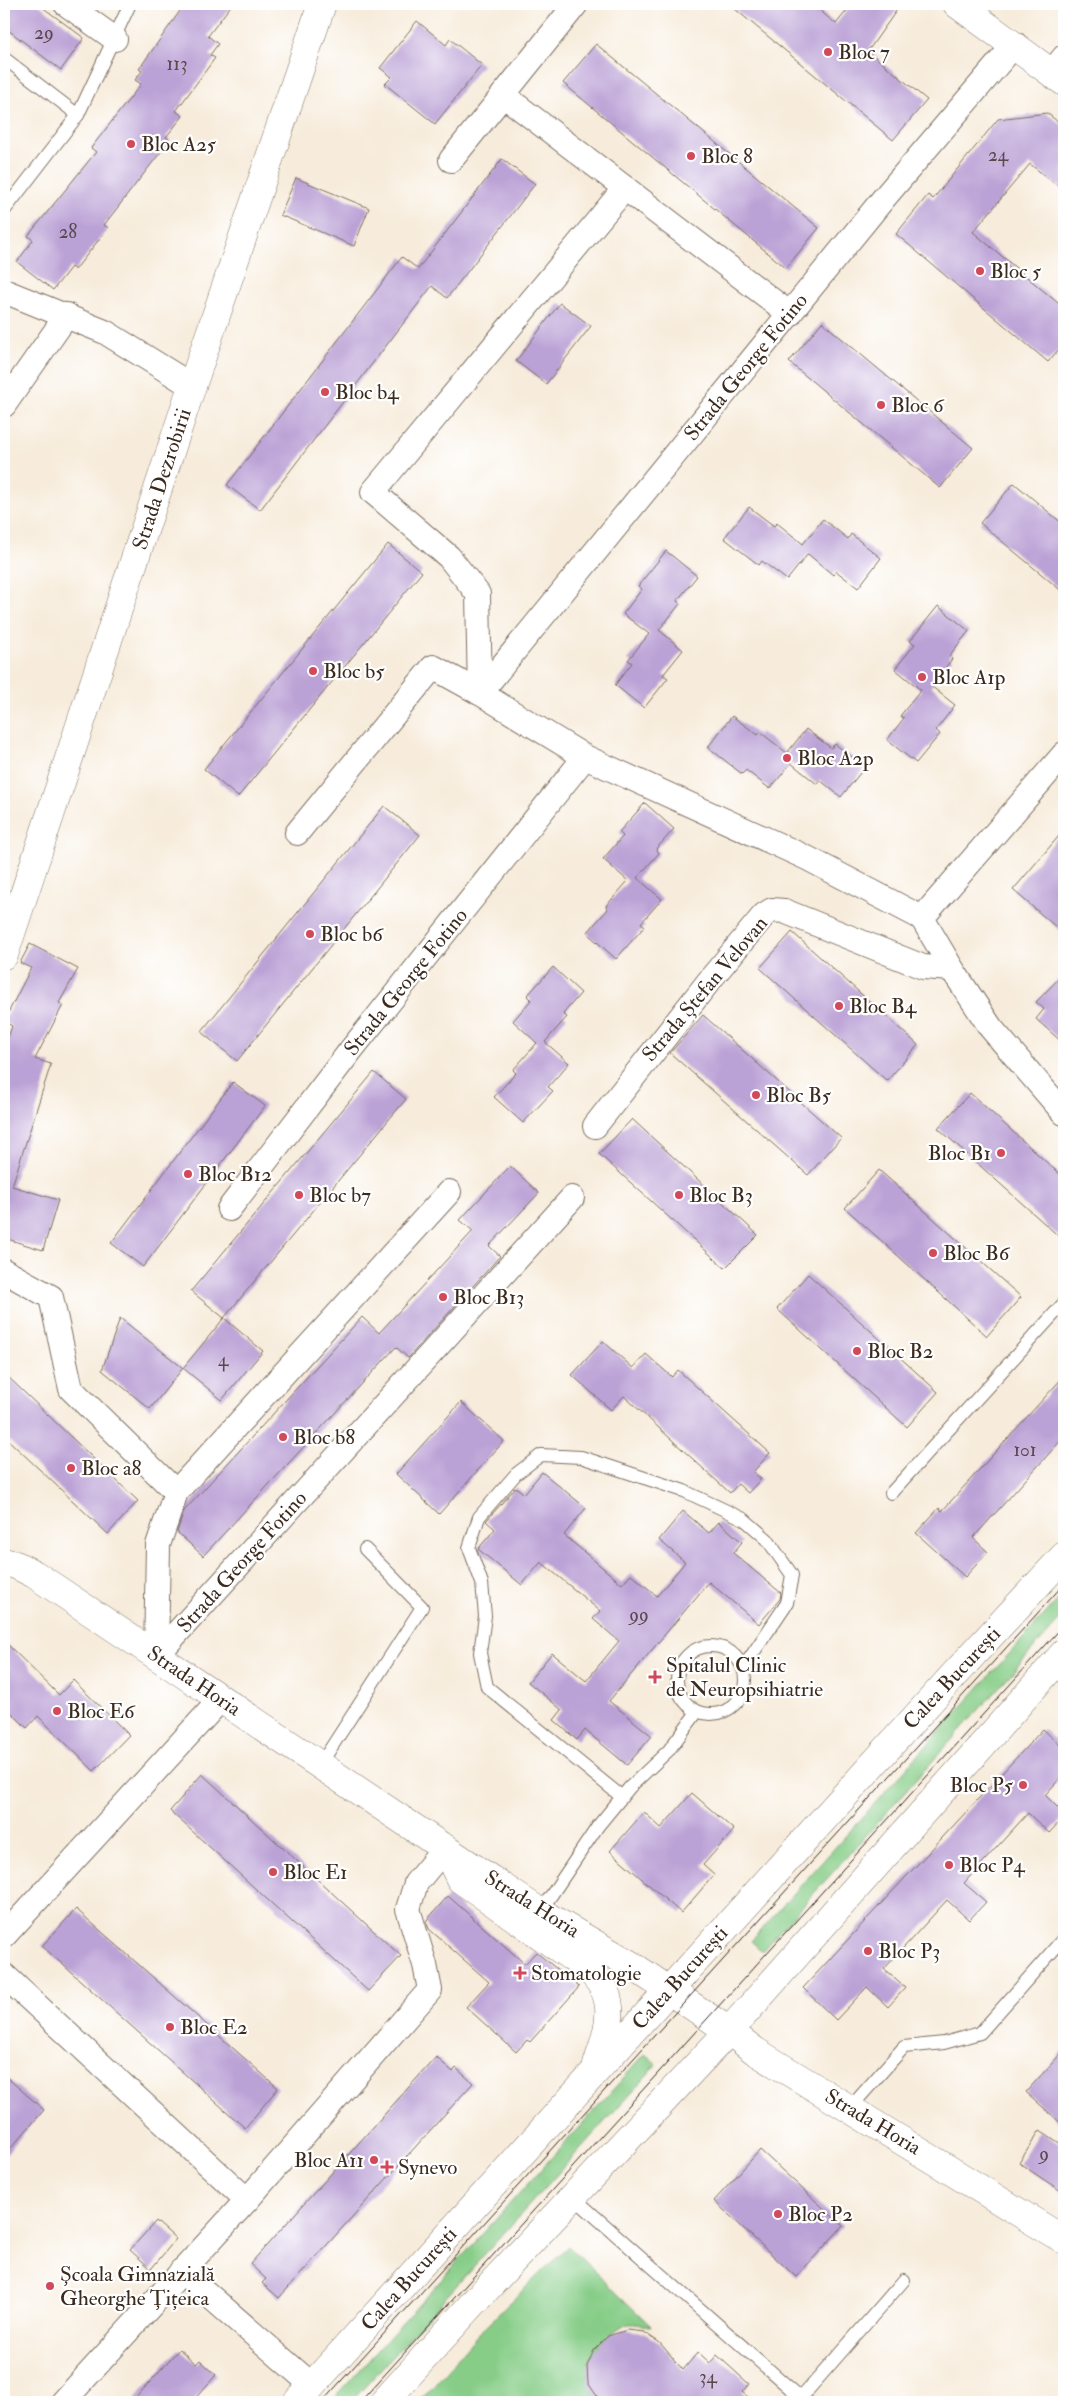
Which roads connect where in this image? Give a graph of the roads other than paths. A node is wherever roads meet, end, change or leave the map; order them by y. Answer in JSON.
{"nodes":[{"id":1,"x":66,"y":4,"type":"edge"},
{"id":2,"x":130,"y":4,"type":"edge"},
{"id":3,"x":322,"y":4,"type":"edge"},
{"id":4,"x":576,"y":4,"type":"edge"},
{"id":5,"x":958,"y":4,"type":"edge"},
{"id":6,"x":115,"y":39,"type":"junction"},
{"id":7,"x":1015,"y":44,"type":"junction"},
{"id":8,"x":4,"y":58,"type":"edge"},
{"id":9,"x":1060,"y":70,"type":"edge"},
{"id":10,"x":503,"y":94,"type":"junction"},
{"id":11,"x":78,"y":115,"type":"junction"},
{"id":12,"x":451,"y":160,"type":"dead end"},
{"id":13,"x":625,"y":188,"type":"junction"},
{"id":14,"x":4,"y":211,"type":"edge"},
{"id":15,"x":4,"y":291,"type":"edge"},
{"id":16,"x":790,"y":314,"type":"junction"},
{"id":17,"x":67,"y":315,"type":"junction"},
{"id":18,"x":192,"y":386,"type":"junction"},
{"id":19,"x":4,"y":405,"type":"edge"},
{"id":20,"x":480,"y":693,"type":"junction"},
{"id":21,"x":1064,"y":754,"type":"edge"},
{"id":22,"x":586,"y":757,"type":"junction"},
{"id":23,"x":297,"y":833,"type":"dead end"},
{"id":24,"x":11,"y":902,"type":"edge"},
{"id":25,"x":922,"y":918,"type":"junction"},
{"id":26,"x":4,"y":955,"type":"edge"},
{"id":27,"x":952,"y":969,"type":"junction"},
{"id":28,"x":1064,"y":1113,"type":"edge"},
{"id":29,"x":595,"y":1126,"type":"dead end"},
{"id":30,"x":449,"y":1192,"type":"dead end"},
{"id":31,"x":572,"y":1198,"type":"dead end"},
{"id":32,"x":228,"y":1209,"type":"dead end"},
{"id":33,"x":4,"y":1271,"type":"edge"},
{"id":34,"x":1064,"y":1303,"type":"edge"},
{"id":35,"x":176,"y":1492,"type":"junction"},
{"id":36,"x":891,"y":1493,"type":"dead end"},
{"id":37,"x":365,"y":1549,"type":"dead end"},
{"id":38,"x":1064,"y":1556,"type":"edge"},
{"id":39,"x":4,"y":1562,"type":"edge"},
{"id":40,"x":1064,"y":1653,"type":"edge"},
{"id":41,"x":156,"y":1656,"type":"junction"},
{"id":42,"x":743,"y":1668,"type":"junction"},
{"id":43,"x":221,"y":1699,"type":"junction"},
{"id":44,"x":696,"y":1712,"type":"junction"},
{"id":45,"x":320,"y":1765,"type":"junction"},
{"id":46,"x":622,"y":1797,"type":"junction"},
{"id":47,"x":445,"y":1848,"type":"junction"},
{"id":48,"x":540,"y":1912,"type":"junction"},
{"id":49,"x":4,"y":1936,"type":"edge"},
{"id":50,"x":1064,"y":1938,"type":"edge"},
{"id":51,"x":4,"y":1975,"type":"edge"},
{"id":52,"x":669,"y":1990,"type":"junction"},
{"id":53,"x":729,"y":2031,"type":"junction"},
{"id":54,"x":595,"y":2071,"type":"junction"},
{"id":55,"x":850,"y":2108,"type":"junction"},
{"id":56,"x":573,"y":2197,"type":"junction"},
{"id":57,"x":247,"y":2200,"type":"junction"},
{"id":58,"x":1064,"y":2240,"type":"edge"},
{"id":59,"x":182,"y":2271,"type":"junction"},
{"id":60,"x":904,"y":2280,"type":"dead end"},
{"id":61,"x":305,"y":2394,"type":"edge"},
{"id":62,"x":799,"y":2400,"type":"edge"},
{"id":63,"x":63,"y":2402,"type":"edge"},
{"id":64,"x":384,"y":2402,"type":"edge"}],
"edges":[{"from":1,"to":6,"type":"street"},
{"from":2,"to":6,"type":"lane"},
{"from":3,"to":18,"type":"main road","name":"Strada Dezrobirii"},
{"from":4,"to":10,"type":"street"},
{"from":5,"to":7,"type":"main road"},
{"from":6,"to":11,"type":"lane"},
{"from":7,"to":9,"type":"main road"},
{"from":7,"to":16,"type":"street","name":"Strada George Fotino"},
{"from":8,"to":11,"type":"lane"},
{"from":10,"to":12,"type":"street"},
{"from":10,"to":13,"type":"street"},
{"from":11,"to":14,"type":"lane"},
{"from":13,"to":16,"type":"street"},
{"from":13,"to":20,"type":"street"},
{"from":15,"to":17,"type":"street"},
{"from":16,"to":20,"type":"street","name":"Strada George Fotino"},
{"from":17,"to":18,"type":"street"},
{"from":17,"to":19,"type":"street"},
{"from":18,"to":24,"type":"main road","name":"Strada Dezrobirii"},
{"from":20,"to":22,"type":"street"},
{"from":20,"to":23,"type":"street"},
{"from":21,"to":25,"type":"street"},
{"from":22,"to":25,"type":"street"},
{"from":22,"to":32,"type":"street","name":"Strada George Fotino"},
{"from":24,"to":26,"type":"main road","name":"Strada Dezrobirii"},
{"from":25,"to":27,"type":"street"},
{"from":27,"to":28,"type":"street"},
{"from":27,"to":29,"type":"street","name":"Strada Ștefan Velovan"},
{"from":30,"to":35,"type":"street","name":"Strada George Fotino"},
{"from":31,"to":41,"type":"street","name":"Strada George Fotino"},
{"from":33,"to":35,"type":"street"},
{"from":34,"to":36,"type":"lane"},
{"from":35,"to":41,"type":"street","name":"Strada George Fotino"},
{"from":37,"to":45,"type":"lane"},
{"from":38,"to":52,"type":"main road","name":"Calea București"},
{"from":39,"to":41,"type":"main road","name":"Strada Horia"},
{"from":40,"to":53,"type":"main road"},
{"from":41,"to":43,"type":"main road","name":"Strada Horia"},
{"from":42,"to":44,"type":"lane"},
{"from":42,"to":44,"type":"lane"},
{"from":42,"to":46,"type":"lane"},
{"from":43,"to":45,"type":"main road","name":"Strada Horia"},
{"from":43,"to":49,"type":"street"},
{"from":44,"to":46,"type":"lane"},
{"from":45,"to":47,"type":"main road","name":"Strada Horia"},
{"from":46,"to":48,"type":"lane"},
{"from":47,"to":48,"type":"main road","name":"Strada Horia"},
{"from":47,"to":54,"type":"main road"},
{"from":47,"to":57,"type":"street"},
{"from":48,"to":52,"type":"main road","name":"Strada Horia"},
{"from":50,"to":55,"type":"lane"},
{"from":51,"to":57,"type":"street"},
{"from":52,"to":53,"type":"main road","name":"Strada Horia"},
{"from":52,"to":54,"type":"main road","name":"Calea București"},
{"from":53,"to":55,"type":"main road","name":"Strada Horia"},
{"from":53,"to":56,"type":"main road"},
{"from":54,"to":61,"type":"main road","name":"Calea București"},
{"from":55,"to":58,"type":"main road","name":"Strada Horia"},
{"from":56,"to":62,"type":"lane"},
{"from":56,"to":64,"type":"main road"},
{"from":57,"to":59,"type":"street"},
{"from":59,"to":61,"type":"street"},
{"from":59,"to":63,"type":"street"},
{"from":60,"to":62,"type":"lane"}]}
